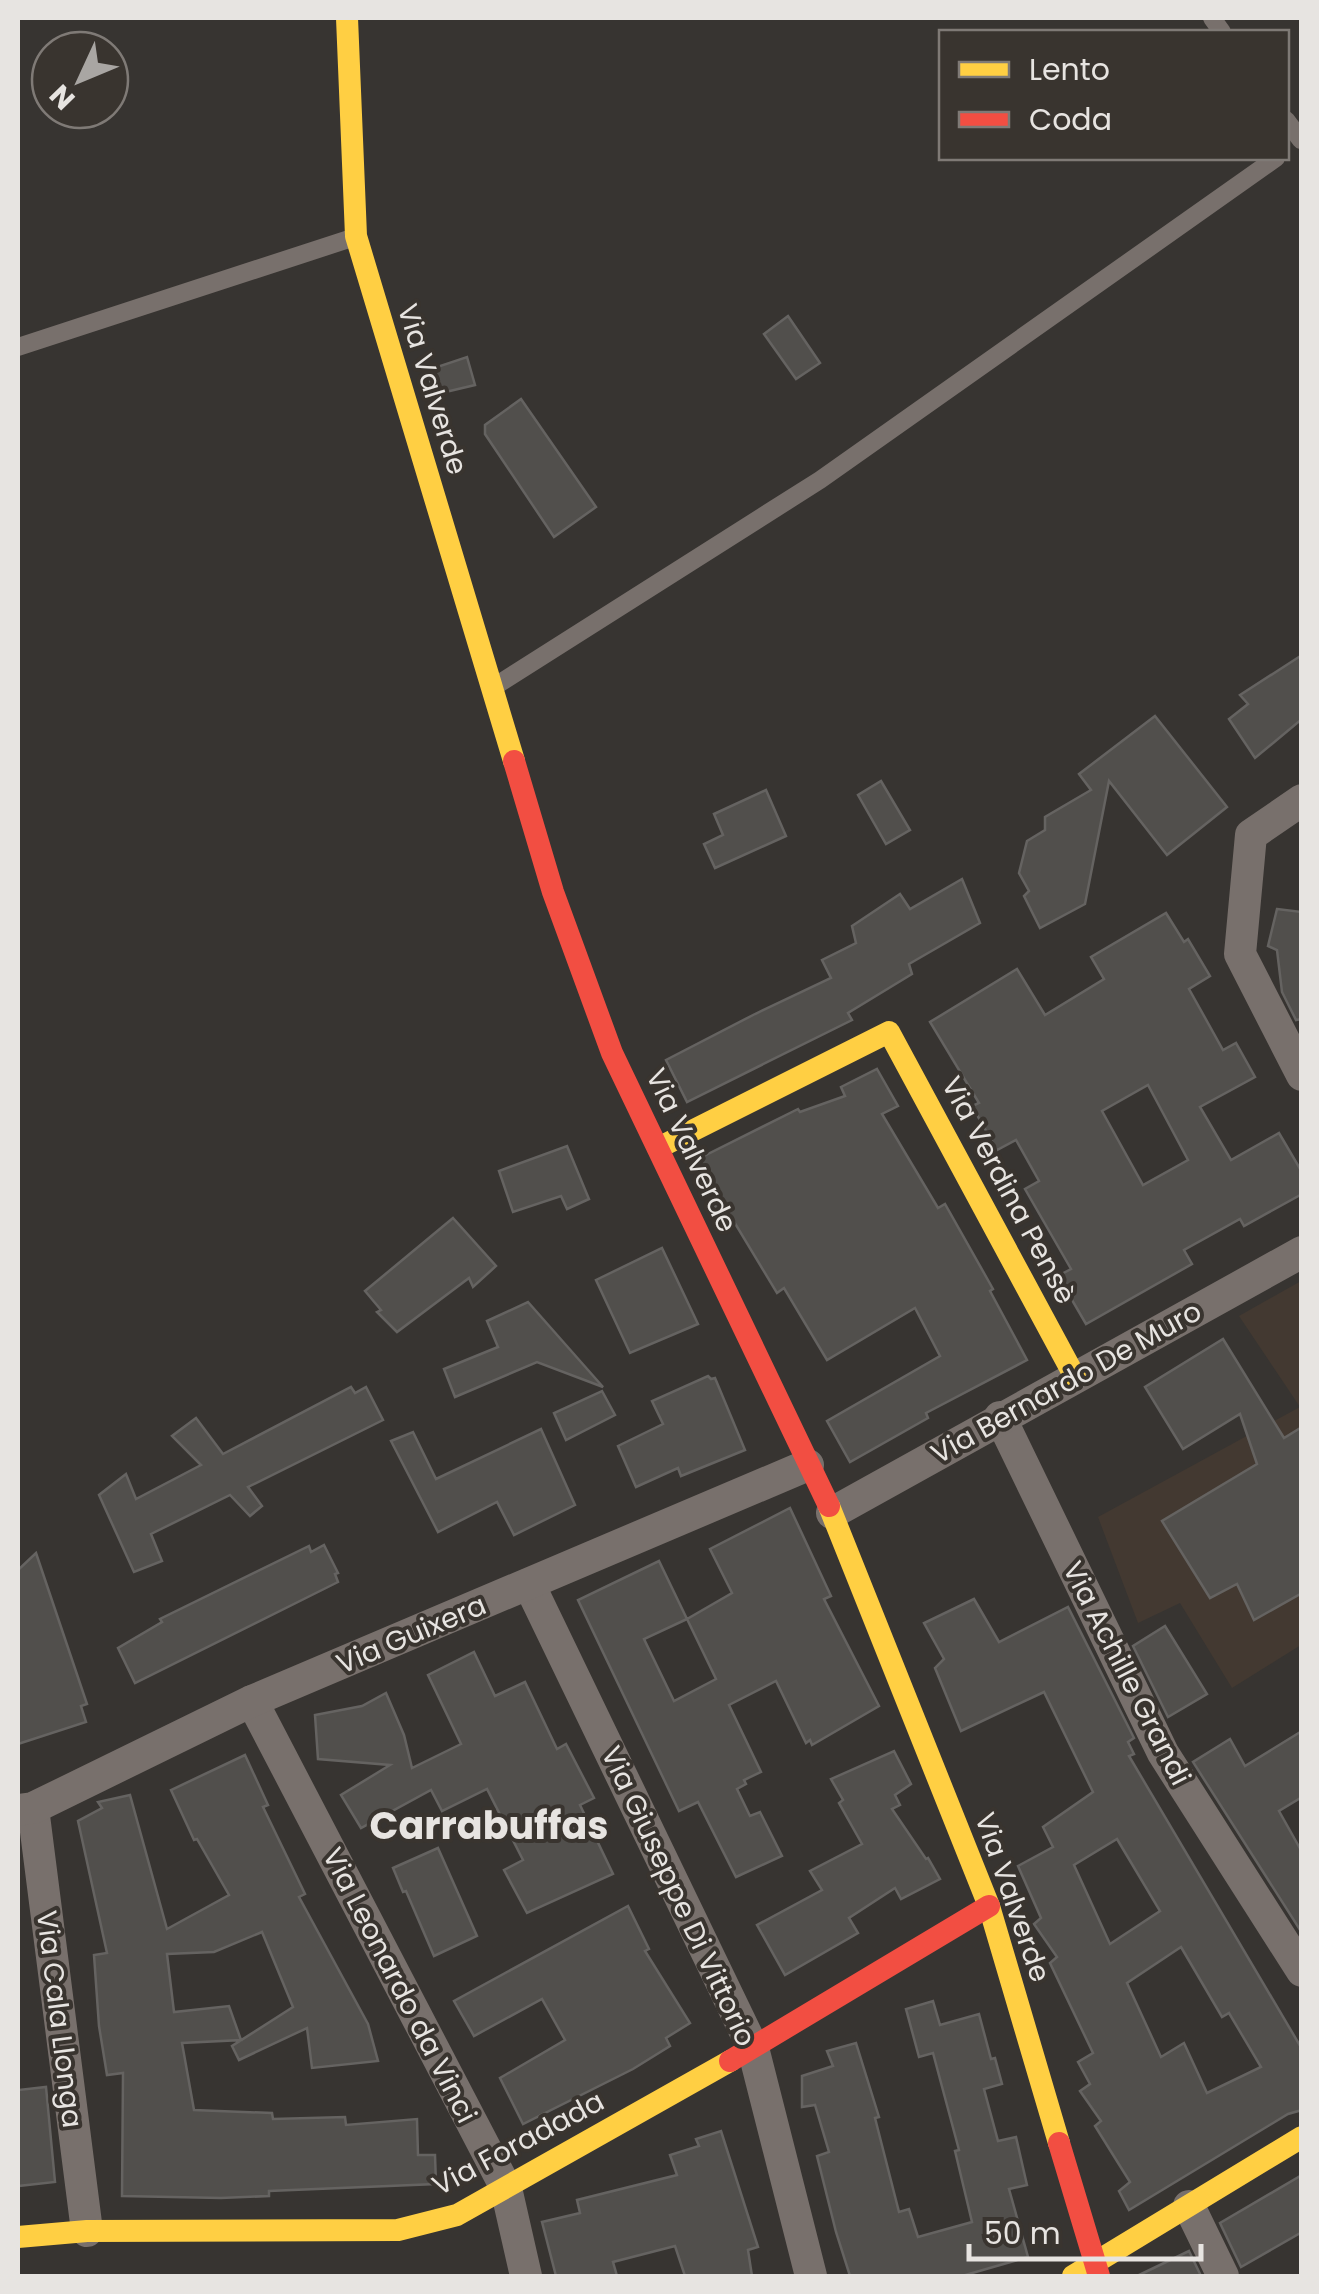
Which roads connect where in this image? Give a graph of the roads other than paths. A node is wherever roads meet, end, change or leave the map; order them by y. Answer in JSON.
{"nodes":[{"id":1,"x":348,"y":18,"type":"edge"},
{"id":2,"x":1273,"y":160,"type":"edge"},
{"id":3,"x":356,"y":236,"type":"junction"},
{"id":4,"x":18,"y":347,"type":"edge"},
{"id":5,"x":492,"y":688,"type":"junction"},
{"id":6,"x":1302,"y":800,"type":"edge"},
{"id":7,"x":1302,"y":1074,"type":"edge"},
{"id":8,"x":658,"y":1148,"type":"junction"},
{"id":9,"x":1302,"y":1252,"type":"edge"},
{"id":10,"x":1076,"y":1376,"type":"junction"},
{"id":11,"x":1000,"y":1418,"type":"junction"},
{"id":12,"x":808,"y":1465,"type":"junction"},
{"id":13,"x":832,"y":1512,"type":"junction"},
{"id":14,"x":530,"y":1584,"type":"junction"},
{"id":15,"x":252,"y":1701,"type":"junction"},
{"id":16,"x":25,"y":1809,"type":"edge"},
{"id":17,"x":990,"y":1906,"type":"junction"},
{"id":18,"x":1302,"y":1971,"type":"edge"},
{"id":19,"x":753,"y":2048,"type":"junction"},
{"id":20,"x":1302,"y":2138,"type":"edge"},
{"id":21,"x":506,"y":2188,"type":"junction"},
{"id":22,"x":1188,"y":2206,"type":"junction"},
{"id":23,"x":87,"y":2231,"type":"junction"},
{"id":24,"x":18,"y":2237,"type":"edge"},
{"id":25,"x":1097,"y":2270,"type":"edge"},
{"id":26,"x":526,"y":2276,"type":"edge"},
{"id":27,"x":811,"y":2276,"type":"edge"},
{"id":28,"x":1073,"y":2276,"type":"edge"},
{"id":29,"x":1222,"y":2276,"type":"edge"}],
"edges":[{"from":1,"to":3,"type":"street","name":"Via Valverde"},
{"from":2,"to":5,"type":"lane"},
{"from":3,"to":4,"type":"lane"},
{"from":3,"to":5,"type":"street","name":"Via Valverde"},
{"from":5,"to":8,"type":"street","name":"Via Valverde"},
{"from":6,"to":7,"type":"street"},
{"from":8,"to":10,"type":"street","name":"Via Verdina Pensè"},
{"from":8,"to":12,"type":"street","name":"Via Valverde"},
{"from":9,"to":10,"type":"street","name":"Via Bernardo De Muro"},
{"from":10,"to":11,"type":"street","name":"Via Bernardo De Muro"},
{"from":11,"to":13,"type":"street","name":"Via Bernardo De Muro"},
{"from":11,"to":18,"type":"street","name":"Via Achille Grandi"},
{"from":12,"to":13,"type":"street","name":"Via Valverde"},
{"from":12,"to":14,"type":"street","name":"Via Guixera"},
{"from":13,"to":17,"type":"street","name":"Via Valverde"},
{"from":14,"to":15,"type":"street","name":"Via Guixera"},
{"from":14,"to":19,"type":"street","name":"Via Giuseppe Di Vittorio"},
{"from":15,"to":16,"type":"street","name":"Via Guixera"},
{"from":15,"to":21,"type":"street","name":"Via Leonardo da Vinci"},
{"from":16,"to":23,"type":"street","name":"Via Cala Llonga"},
{"from":17,"to":19,"type":"street","name":"Via Foradada"},
{"from":17,"to":25,"type":"street","name":"Via Valverde"},
{"from":19,"to":21,"type":"street","name":"Via Foradada"},
{"from":19,"to":27,"type":"street","name":"Via Giuseppe Di Vittorio"},
{"from":20,"to":22,"type":"street"},
{"from":21,"to":23,"type":"street","name":"Via Foradada"},
{"from":21,"to":26,"type":"street","name":"Via Leonardo da Vinci"},
{"from":22,"to":25,"type":"street"},
{"from":22,"to":29,"type":"street"},
{"from":23,"to":24,"type":"street","name":"Via Foradada"},
{"from":25,"to":28,"type":"street"}]}
